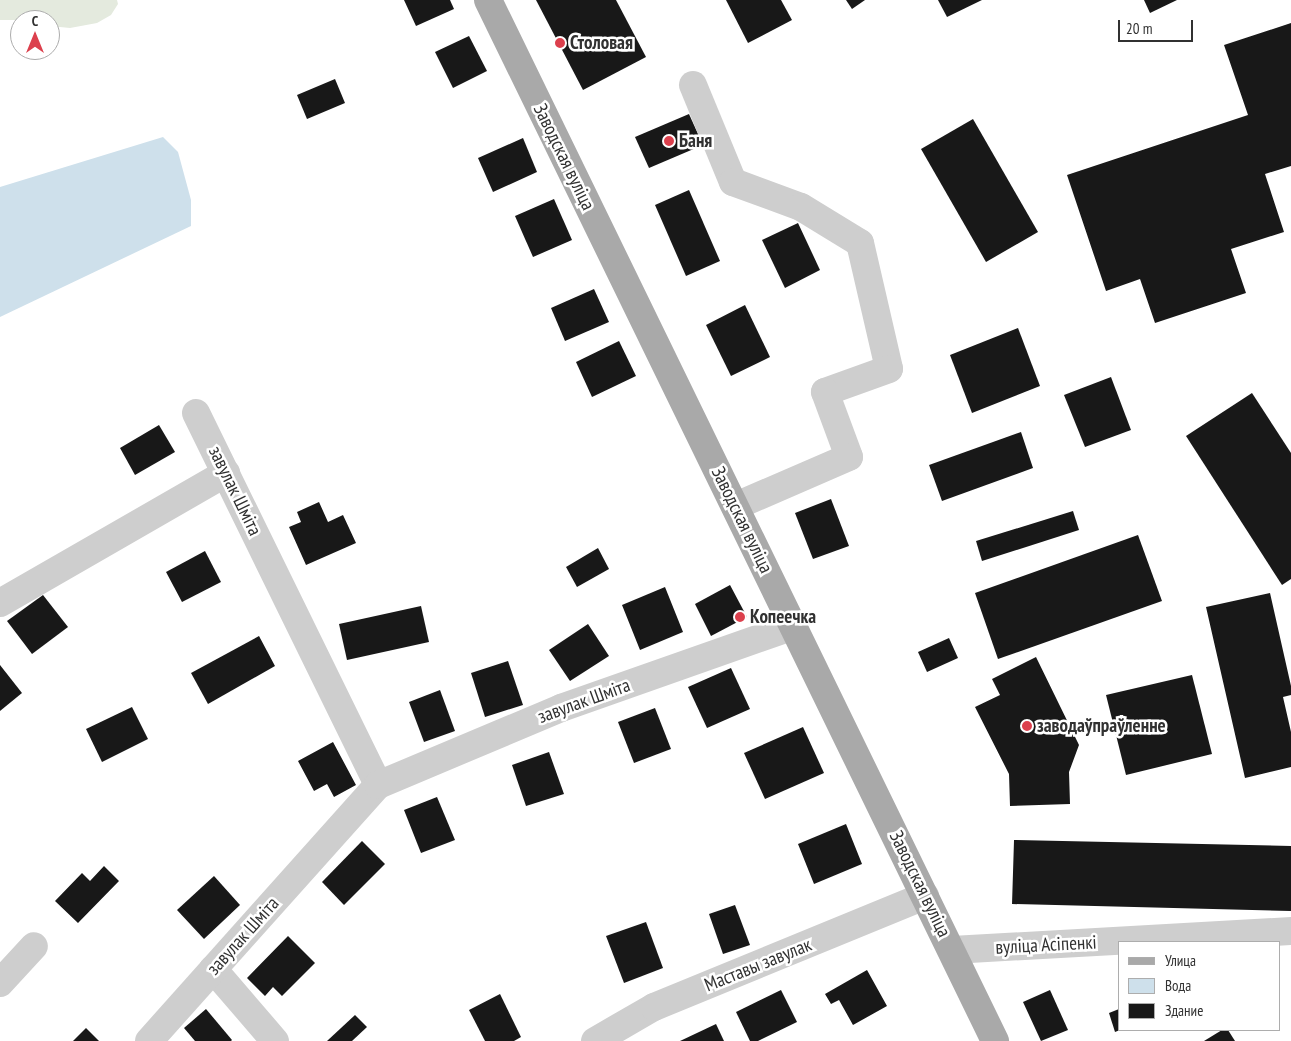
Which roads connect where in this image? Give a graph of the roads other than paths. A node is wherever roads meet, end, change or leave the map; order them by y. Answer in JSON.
{"nodes":[{"id":1,"x":488,"y":0,"type":"edge"},
{"id":2,"x":693,"y":85,"type":"dead end"},
{"id":3,"x":196,"y":413,"type":"dead end"},
{"id":4,"x":226,"y":473,"type":"junction"},
{"id":5,"x":736,"y":506,"type":"junction"},
{"id":6,"x":0,"y":603,"type":"edge"},
{"id":7,"x":794,"y":626,"type":"junction"},
{"id":8,"x":378,"y":786,"type":"junction"},
{"id":9,"x":926,"y":896,"type":"junction"},
{"id":10,"x":1291,"y":931,"type":"edge"},
{"id":11,"x":34,"y":946,"type":"dead end"},
{"id":12,"x":952,"y":950,"type":"junction"},
{"id":13,"x":213,"y":969,"type":"junction"},
{"id":14,"x":0,"y":982,"type":"edge"},
{"id":15,"x":148,"y":1041,"type":"edge"},
{"id":16,"x":275,"y":1041,"type":"edge"},
{"id":17,"x":595,"y":1041,"type":"edge"},
{"id":18,"x":995,"y":1041,"type":"edge"}],
"edges":[{"from":1,"to":5,"type":"main road","name":"Заводская вуліца"},
{"from":2,"to":5,"type":"street"},
{"from":3,"to":4,"type":"street","name":"завулак Шміта"},
{"from":4,"to":6,"type":"street"},
{"from":4,"to":8,"type":"street","name":"завулак Шміта"},
{"from":5,"to":7,"type":"main road","name":"Заводская вуліца"},
{"from":7,"to":8,"type":"street","name":"завулак Шміта"},
{"from":7,"to":9,"type":"main road","name":"Заводская вуліца"},
{"from":8,"to":13,"type":"street","name":"завулак Шміта"},
{"from":9,"to":12,"type":"main road","name":"Заводская вуліца"},
{"from":9,"to":17,"type":"street","name":"Маставы завулак"},
{"from":10,"to":12,"type":"street","name":"вуліца Асіпенкі"},
{"from":11,"to":14,"type":"street"},
{"from":12,"to":18,"type":"main road","name":"Заводская вуліца"},
{"from":13,"to":15,"type":"street","name":"завулак Шміта"},
{"from":13,"to":16,"type":"street"}]}
